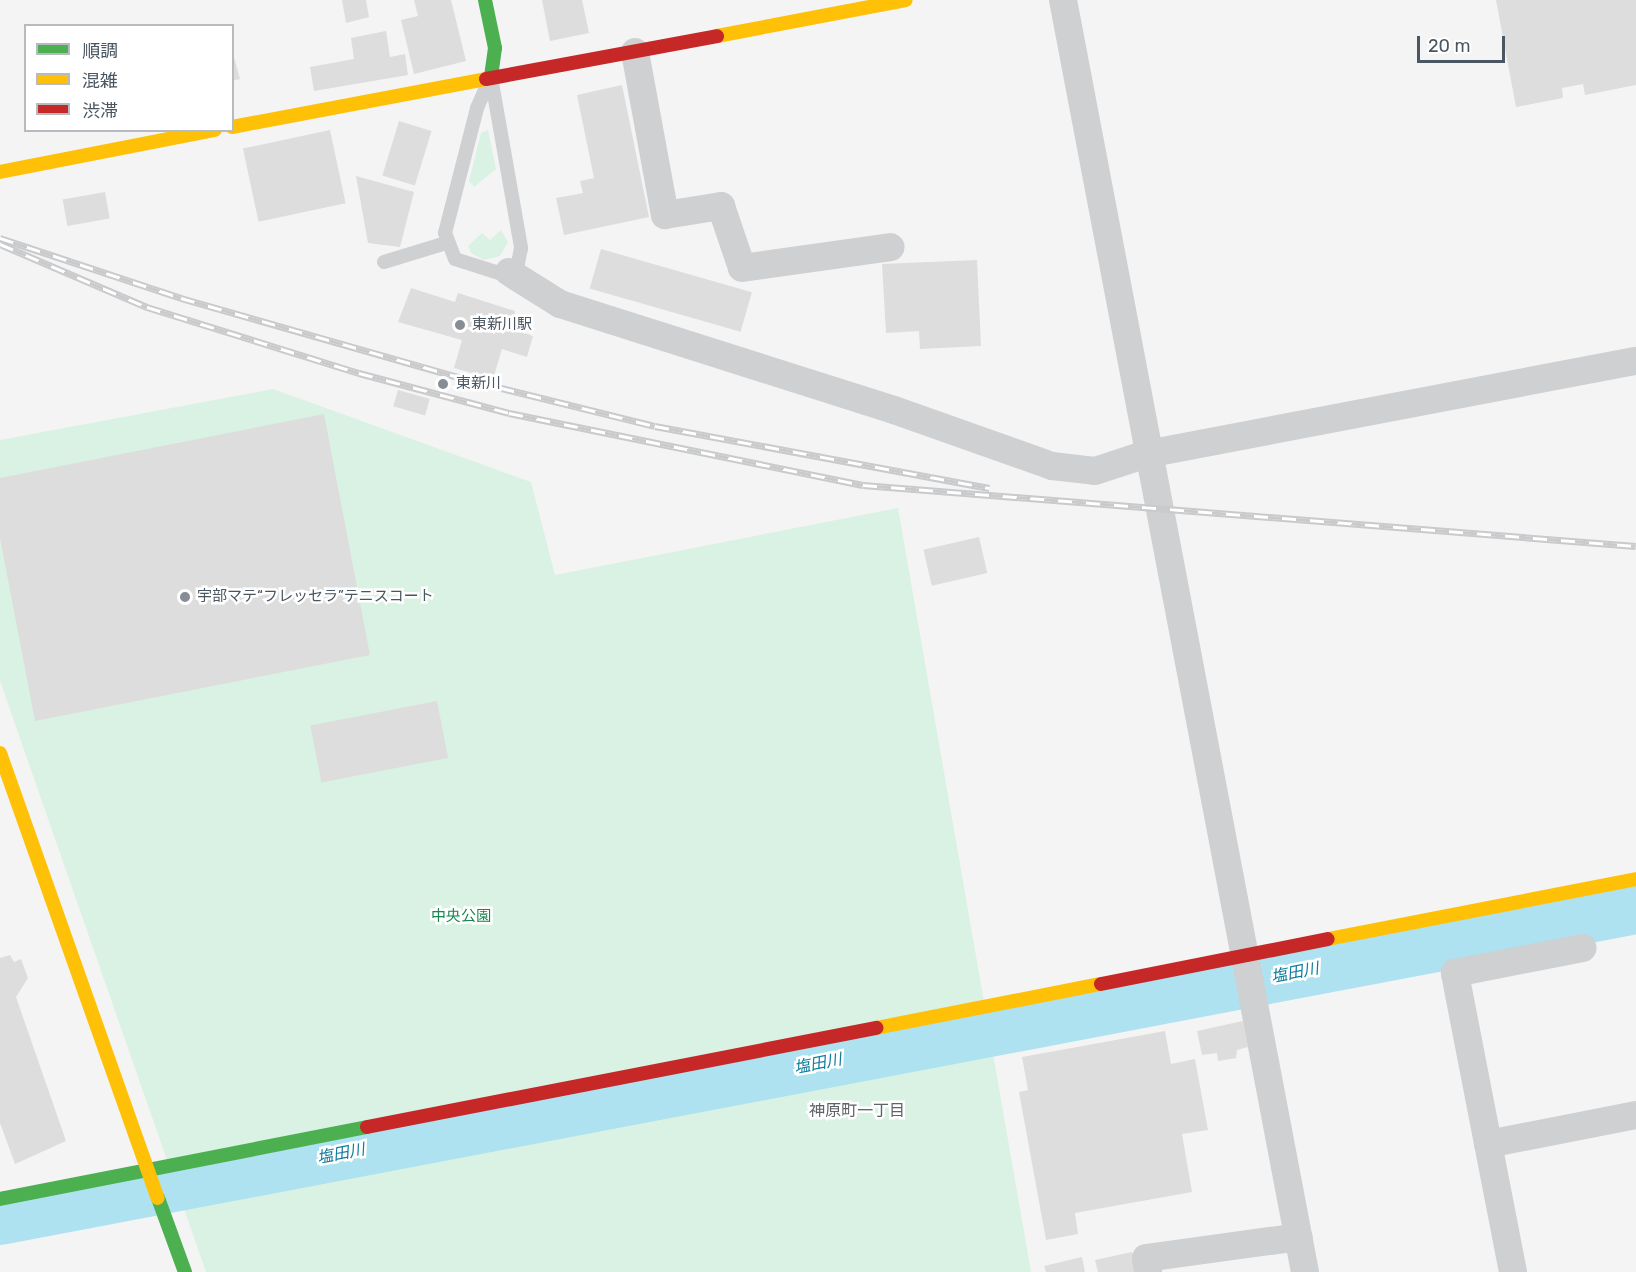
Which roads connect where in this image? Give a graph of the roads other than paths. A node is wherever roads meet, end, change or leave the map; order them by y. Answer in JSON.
{"nodes":[{"id":1,"x":485,"y":0,"type":"edge"},
{"id":2,"x":906,"y":0,"type":"edge"},
{"id":3,"x":1063,"y":0,"type":"edge"},
{"id":4,"x":635,"y":52,"type":"junction"},
{"id":5,"x":491,"y":77,"type":"junction"},
{"id":6,"x":234,"y":127,"type":"edge"},
{"id":7,"x":205,"y":132,"type":"edge"},
{"id":8,"x":0,"y":172,"type":"edge"},
{"id":9,"x":446,"y":243,"type":"junction"},
{"id":10,"x":891,"y":247,"type":"dead end"},
{"id":11,"x":384,"y":262,"type":"dead end"},
{"id":12,"x":509,"y":272,"type":"junction"},
{"id":13,"x":1636,"y":361,"type":"edge"},
{"id":14,"x":1147,"y":454,"type":"junction"},
{"id":15,"x":0,"y":753,"type":"edge"},
{"id":16,"x":1636,"y":879,"type":"edge"},
{"id":17,"x":1583,"y":948,"type":"dead end"},
{"id":18,"x":1247,"y":961,"type":"junction"},
{"id":19,"x":1636,"y":1115,"type":"edge"},
{"id":20,"x":1488,"y":1144,"type":"junction"},
{"id":21,"x":151,"y":1174,"type":"junction"},
{"id":22,"x":0,"y":1199,"type":"edge"},
{"id":23,"x":1299,"y":1237,"type":"junction"},
{"id":24,"x":185,"y":1272,"type":"edge"},
{"id":25,"x":1148,"y":1272,"type":"edge"},
{"id":26,"x":1305,"y":1272,"type":"edge"},
{"id":27,"x":1513,"y":1272,"type":"edge"}],
"edges":[{"from":1,"to":5,"type":"street"},
{"from":2,"to":4,"type":"street"},
{"from":3,"to":14,"type":"street"},
{"from":4,"to":5,"type":"street"},
{"from":4,"to":10,"type":"street"},
{"from":5,"to":6,"type":"street"},
{"from":5,"to":9,"type":"lane"},
{"from":5,"to":12,"type":"lane"},
{"from":7,"to":8,"type":"street"},
{"from":9,"to":11,"type":"lane"},
{"from":9,"to":12,"type":"lane"},
{"from":12,"to":14,"type":"street"},
{"from":13,"to":14,"type":"street"},
{"from":14,"to":18,"type":"street"},
{"from":15,"to":21,"type":"street"},
{"from":16,"to":18,"type":"street"},
{"from":17,"to":20,"type":"street"},
{"from":18,"to":21,"type":"street"},
{"from":18,"to":23,"type":"street"},
{"from":19,"to":20,"type":"street"},
{"from":20,"to":27,"type":"street"},
{"from":21,"to":22,"type":"street"},
{"from":21,"to":24,"type":"street"},
{"from":23,"to":25,"type":"street"},
{"from":23,"to":26,"type":"street"}]}
